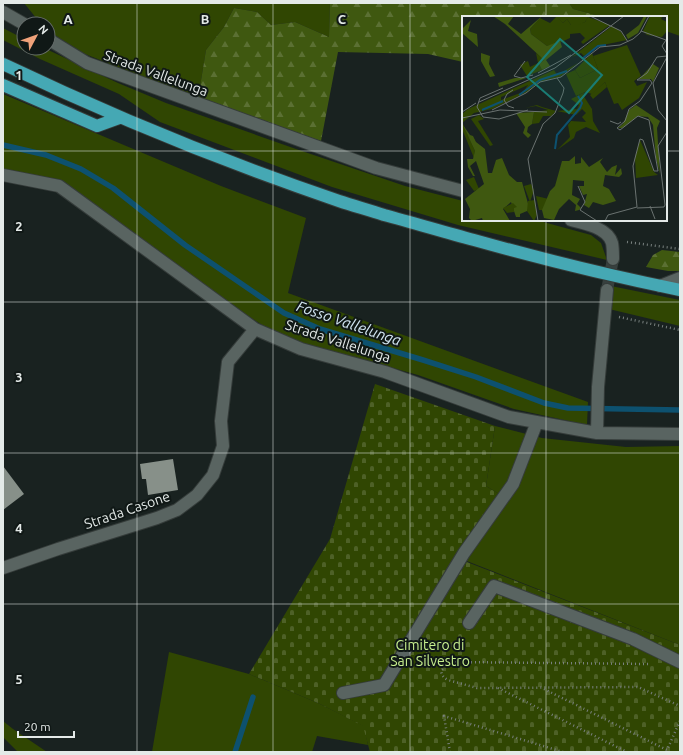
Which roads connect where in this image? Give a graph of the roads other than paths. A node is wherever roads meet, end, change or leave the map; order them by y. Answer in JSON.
{"nodes":[{"id":1,"x":3,"y":12,"type":"edge"},
{"id":2,"x":16,"y":19,"type":"edge"},
{"id":3,"x":56,"y":44,"type":"edge"},
{"id":4,"x":3,"y":64,"type":"edge"},
{"id":5,"x":3,"y":85,"type":"edge"},
{"id":6,"x":119,"y":118,"type":"junction"},
{"id":7,"x":3,"y":175,"type":"edge"},
{"id":8,"x":462,"y":191,"type":"edge"},
{"id":9,"x":574,"y":221,"type":"edge"},
{"id":10,"x":613,"y":259,"type":"tunnel mouth"},
{"id":11,"x":680,"y":278,"type":"edge"},
{"id":12,"x":660,"y":286,"type":"junction"},
{"id":13,"x":607,"y":290,"type":"tunnel mouth"},
{"id":14,"x":680,"y":290,"type":"edge"},
{"id":15,"x":255,"y":328,"type":"junction"},
{"id":16,"x":537,"y":422,"type":"junction"},
{"id":17,"x":597,"y":433,"type":"junction"},
{"id":18,"x":680,"y":434,"type":"edge"},
{"id":19,"x":3,"y":568,"type":"edge"},
{"id":20,"x":470,"y":623,"type":"dead end"},
{"id":21,"x":680,"y":662,"type":"edge"},
{"id":22,"x":342,"y":692,"type":"dead end"}],
"edges":[{"from":1,"to":2,"type":"street"},
{"from":3,"to":8,"type":"street","name":"Strada Vallelunga"},
{"from":4,"to":6,"type":"highway"},
{"from":5,"to":6,"type":"highway"},
{"from":6,"to":12,"type":"highway"},
{"from":7,"to":15,"type":"street","name":"Strada Vallelunga"},
{"from":9,"to":10,"type":"street"},
{"from":11,"to":12,"type":"street"},
{"from":12,"to":14,"type":"highway"},
{"from":13,"to":17,"type":"street"},
{"from":15,"to":16,"type":"street","name":"Strada Vallelunga"},
{"from":15,"to":19,"type":"street","name":"Strada Casone"},
{"from":16,"to":17,"type":"street","name":"Strada Vallelunga"},
{"from":16,"to":22,"type":"street"},
{"from":17,"to":18,"type":"street","name":"Strada Vallelunga"},
{"from":20,"to":21,"type":"street"}]}
